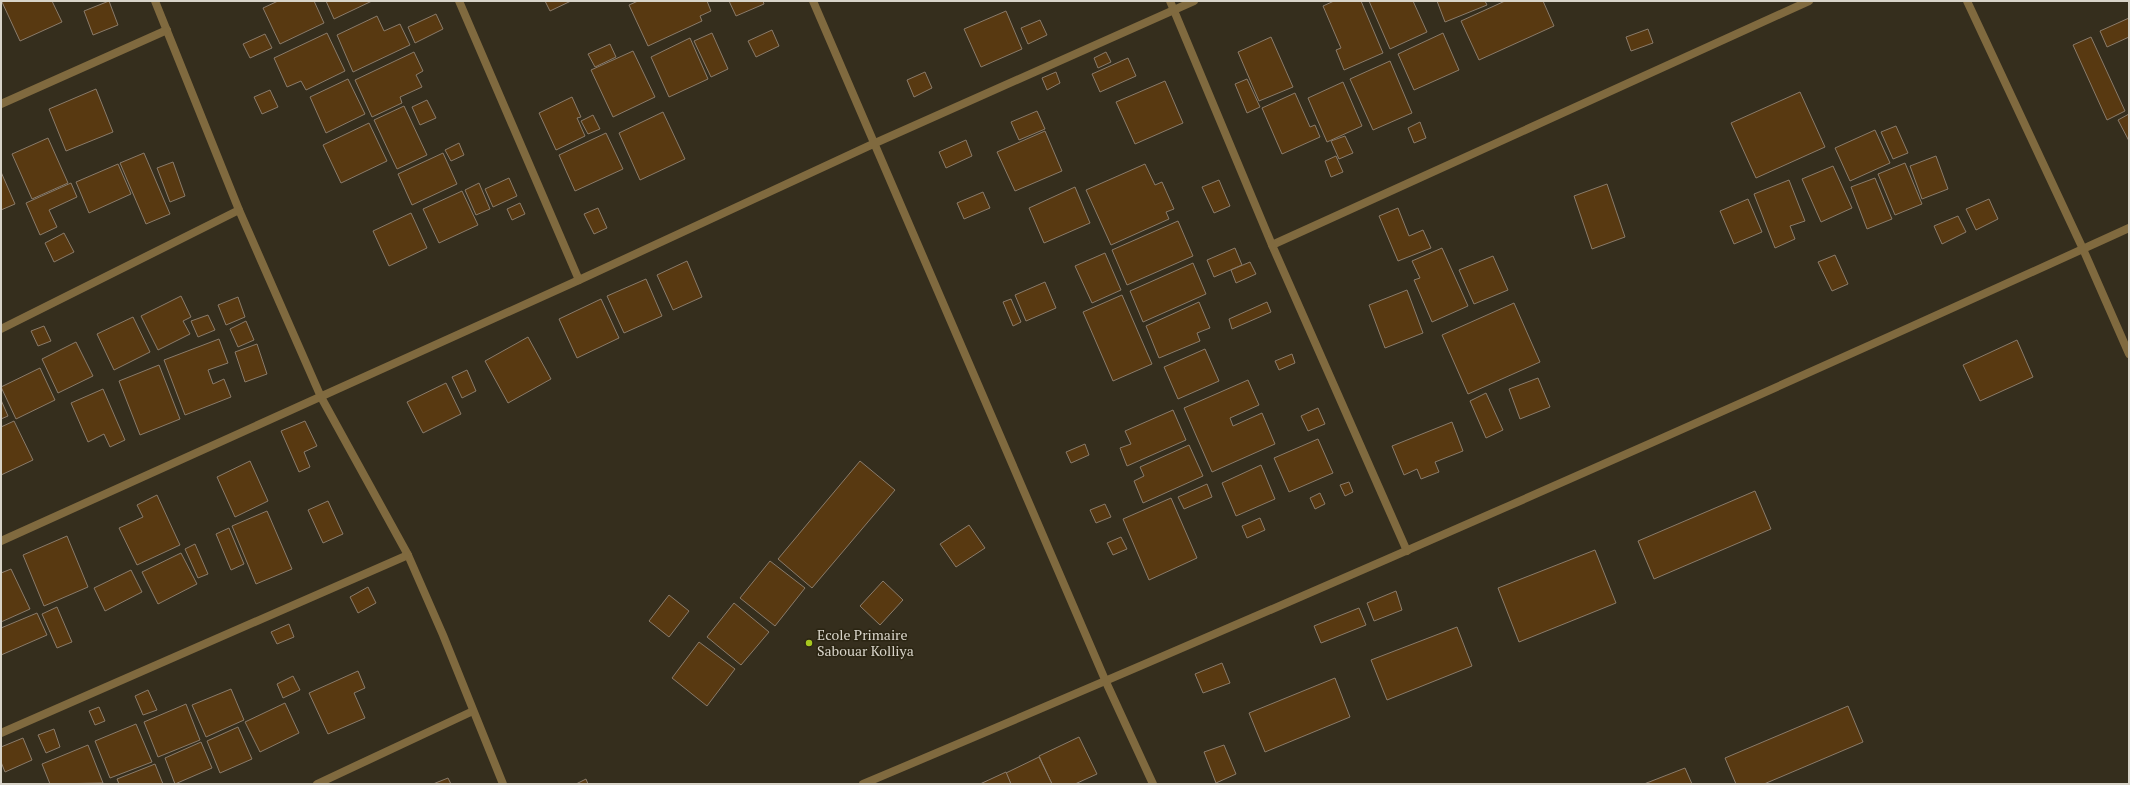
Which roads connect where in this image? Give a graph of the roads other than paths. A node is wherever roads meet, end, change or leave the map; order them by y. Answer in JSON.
{"nodes":[{"id":1,"x":155,"y":1,"type":"edge"},
{"id":2,"x":459,"y":1,"type":"edge"},
{"id":3,"x":813,"y":1,"type":"edge"},
{"id":4,"x":1170,"y":1,"type":"edge"},
{"id":5,"x":1194,"y":1,"type":"edge"},
{"id":6,"x":1809,"y":1,"type":"edge"},
{"id":7,"x":1968,"y":1,"type":"edge"},
{"id":8,"x":1174,"y":10,"type":"junction"},
{"id":9,"x":167,"y":30,"type":"junction"},
{"id":10,"x":1,"y":104,"type":"edge"},
{"id":11,"x":873,"y":144,"type":"junction"},
{"id":12,"x":239,"y":210,"type":"junction"},
{"id":13,"x":2129,"y":228,"type":"edge"},
{"id":14,"x":1272,"y":245,"type":"junction"},
{"id":15,"x":2083,"y":249,"type":"junction"},
{"id":16,"x":578,"y":280,"type":"junction"},
{"id":17,"x":1,"y":330,"type":"edge"},
{"id":18,"x":2129,"y":354,"type":"edge"},
{"id":19,"x":321,"y":397,"type":"junction"},
{"id":20,"x":1,"y":541,"type":"edge"},
{"id":21,"x":1407,"y":551,"type":"junction"},
{"id":22,"x":408,"y":555,"type":"junction"},
{"id":23,"x":1106,"y":682,"type":"junction"},
{"id":24,"x":473,"y":711,"type":"junction"},
{"id":25,"x":1,"y":733,"type":"edge"},
{"id":26,"x":317,"y":784,"type":"edge"},
{"id":27,"x":503,"y":784,"type":"edge"},
{"id":28,"x":863,"y":784,"type":"edge"},
{"id":29,"x":1153,"y":784,"type":"edge"}],
"edges":[{"from":1,"to":9,"type":"street"},
{"from":2,"to":16,"type":"street"},
{"from":3,"to":11,"type":"street"},
{"from":4,"to":8,"type":"street"},
{"from":5,"to":8,"type":"street"},
{"from":6,"to":14,"type":"street"},
{"from":7,"to":15,"type":"street"},
{"from":8,"to":11,"type":"street"},
{"from":8,"to":14,"type":"street"},
{"from":9,"to":10,"type":"street"},
{"from":9,"to":12,"type":"street"},
{"from":11,"to":16,"type":"street"},
{"from":11,"to":23,"type":"street"},
{"from":12,"to":17,"type":"street"},
{"from":12,"to":19,"type":"street"},
{"from":13,"to":15,"type":"street"},
{"from":14,"to":21,"type":"street"},
{"from":15,"to":18,"type":"street"},
{"from":15,"to":21,"type":"street"},
{"from":16,"to":19,"type":"street"},
{"from":19,"to":20,"type":"street"},
{"from":19,"to":22,"type":"street"},
{"from":21,"to":23,"type":"street"},
{"from":22,"to":24,"type":"street"},
{"from":22,"to":25,"type":"street"},
{"from":23,"to":28,"type":"street"},
{"from":23,"to":29,"type":"street"},
{"from":24,"to":26,"type":"street"},
{"from":24,"to":27,"type":"street"}]}
